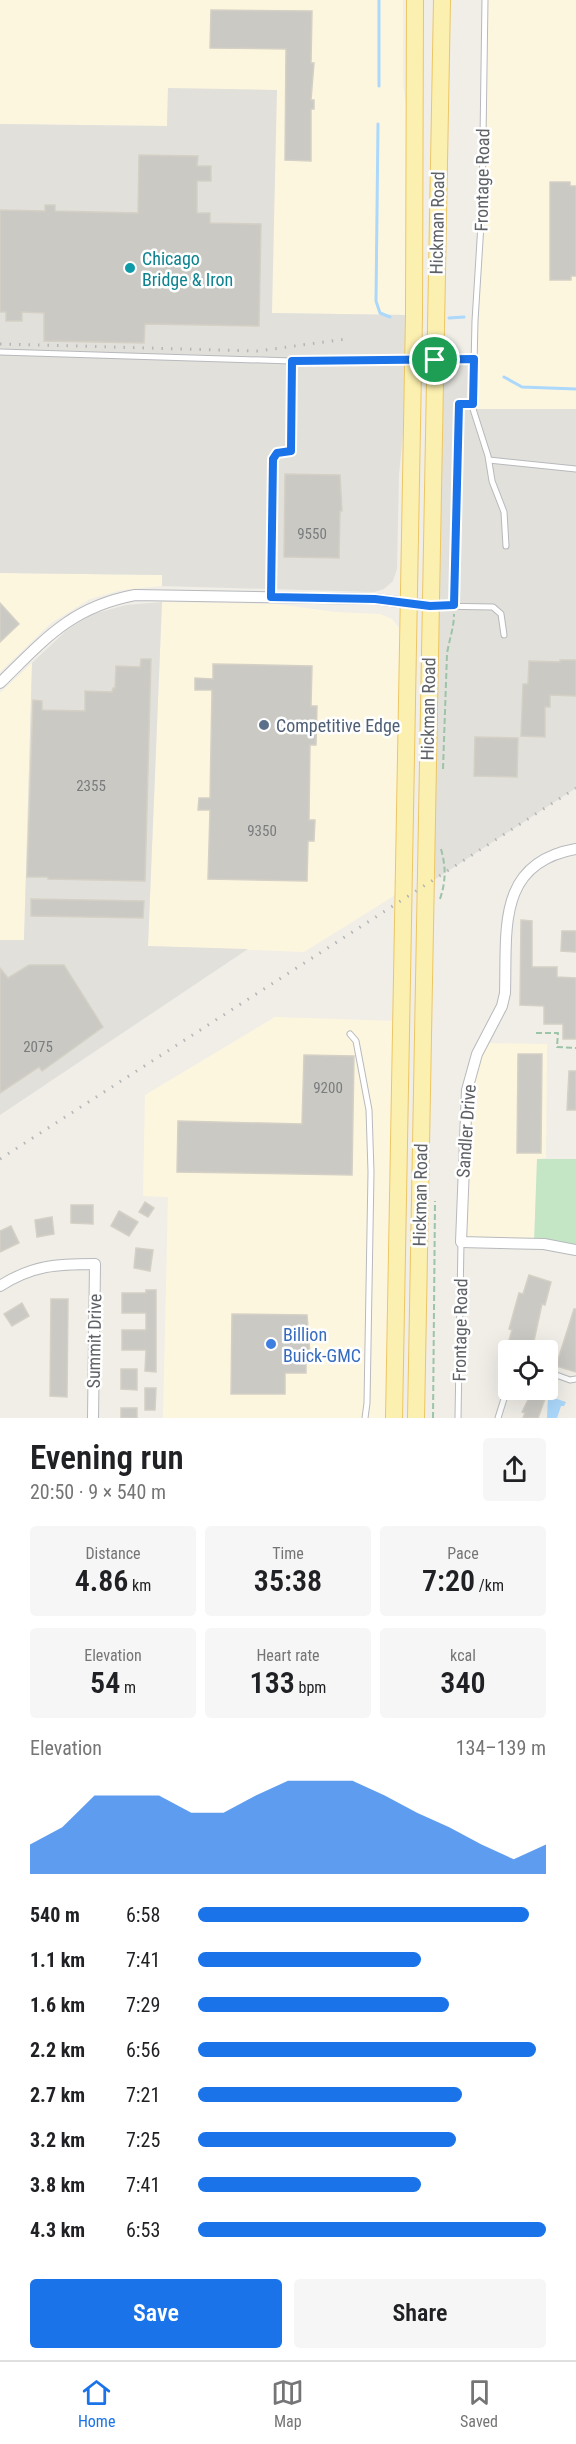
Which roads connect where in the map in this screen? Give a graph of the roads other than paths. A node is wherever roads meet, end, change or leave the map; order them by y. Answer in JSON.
{"nodes":[{"id":1,"x":415,"y":0,"type":"edge"},
{"id":2,"x":441,"y":0,"type":"edge"},
{"id":3,"x":485,"y":0,"type":"edge"},
{"id":4,"x":0,"y":352,"type":"edge"},
{"id":5,"x":474,"y":359,"type":"junction"},
{"id":6,"x":413,"y":360,"type":"junction"},
{"id":7,"x":435,"y":360,"type":"junction"},
{"id":8,"x":292,"y":361,"type":"junction"},
{"id":9,"x":489,"y":460,"type":"junction"},
{"id":10,"x":576,"y":468,"type":"edge"},
{"id":11,"x":506,"y":546,"type":"dead end"},
{"id":12,"x":271,"y":597,"type":"junction"},
{"id":13,"x":408,"y":603,"type":"junction"},
{"id":14,"x":430,"y":606,"type":"junction"},
{"id":15,"x":504,"y":635,"type":"dead end"},
{"id":16,"x":0,"y":683,"type":"edge"},
{"id":17,"x":576,"y":849,"type":"edge"},
{"id":18,"x":350,"y":1034,"type":"dead end"},
{"id":19,"x":461,"y":1242,"type":"junction"},
{"id":20,"x":576,"y":1250,"type":"edge"},
{"id":21,"x":0,"y":1286,"type":"edge"},
{"id":22,"x":558,"y":1376,"type":"edge"},
{"id":23,"x":576,"y":1379,"type":"edge"},
{"id":24,"x":504,"y":1400,"type":"edge"},
{"id":25,"x":93,"y":1418,"type":"edge"},
{"id":26,"x":365,"y":1418,"type":"edge"},
{"id":27,"x":394,"y":1418,"type":"edge"},
{"id":28,"x":416,"y":1418,"type":"edge"},
{"id":29,"x":458,"y":1418,"type":"edge"},
{"id":30,"x":498,"y":1418,"type":"edge"}],
"edges":[{"from":1,"to":6,"type":"main road","name":"Hickman Road"},
{"from":2,"to":7,"type":"main road","name":"Hickman Road"},
{"from":3,"to":5,"type":"lane","name":"Frontage Road"},
{"from":4,"to":8,"type":"lane"},
{"from":5,"to":7,"type":"lane"},
{"from":5,"to":9,"type":"lane","name":"Frontage Road"},
{"from":6,"to":7,"type":"lane"},
{"from":6,"to":8,"type":"lane"},
{"from":6,"to":13,"type":"main road","name":"Hickman Road"},
{"from":7,"to":14,"type":"main road","name":"Hickman Road"},
{"from":8,"to":12,"type":"lane"},
{"from":9,"to":10,"type":"lane"},
{"from":9,"to":11,"type":"lane","name":"Frontage Road"},
{"from":12,"to":13,"type":"street"},
{"from":12,"to":16,"type":"street"},
{"from":13,"to":14,"type":"street"},
{"from":13,"to":27,"type":"main road","name":"Hickman Road"},
{"from":14,"to":15,"type":"lane"},
{"from":14,"to":28,"type":"main road","name":"Hickman Road"},
{"from":17,"to":19,"type":"street","name":"Sandler Drive"},
{"from":18,"to":26,"type":"lane"},
{"from":19,"to":20,"type":"street"},
{"from":19,"to":29,"type":"lane","name":"Frontage Road"},
{"from":21,"to":25,"type":"street","name":"Summit Drive"},
{"from":22,"to":23,"type":"lane"},
{"from":24,"to":30,"type":"lane"}]}
